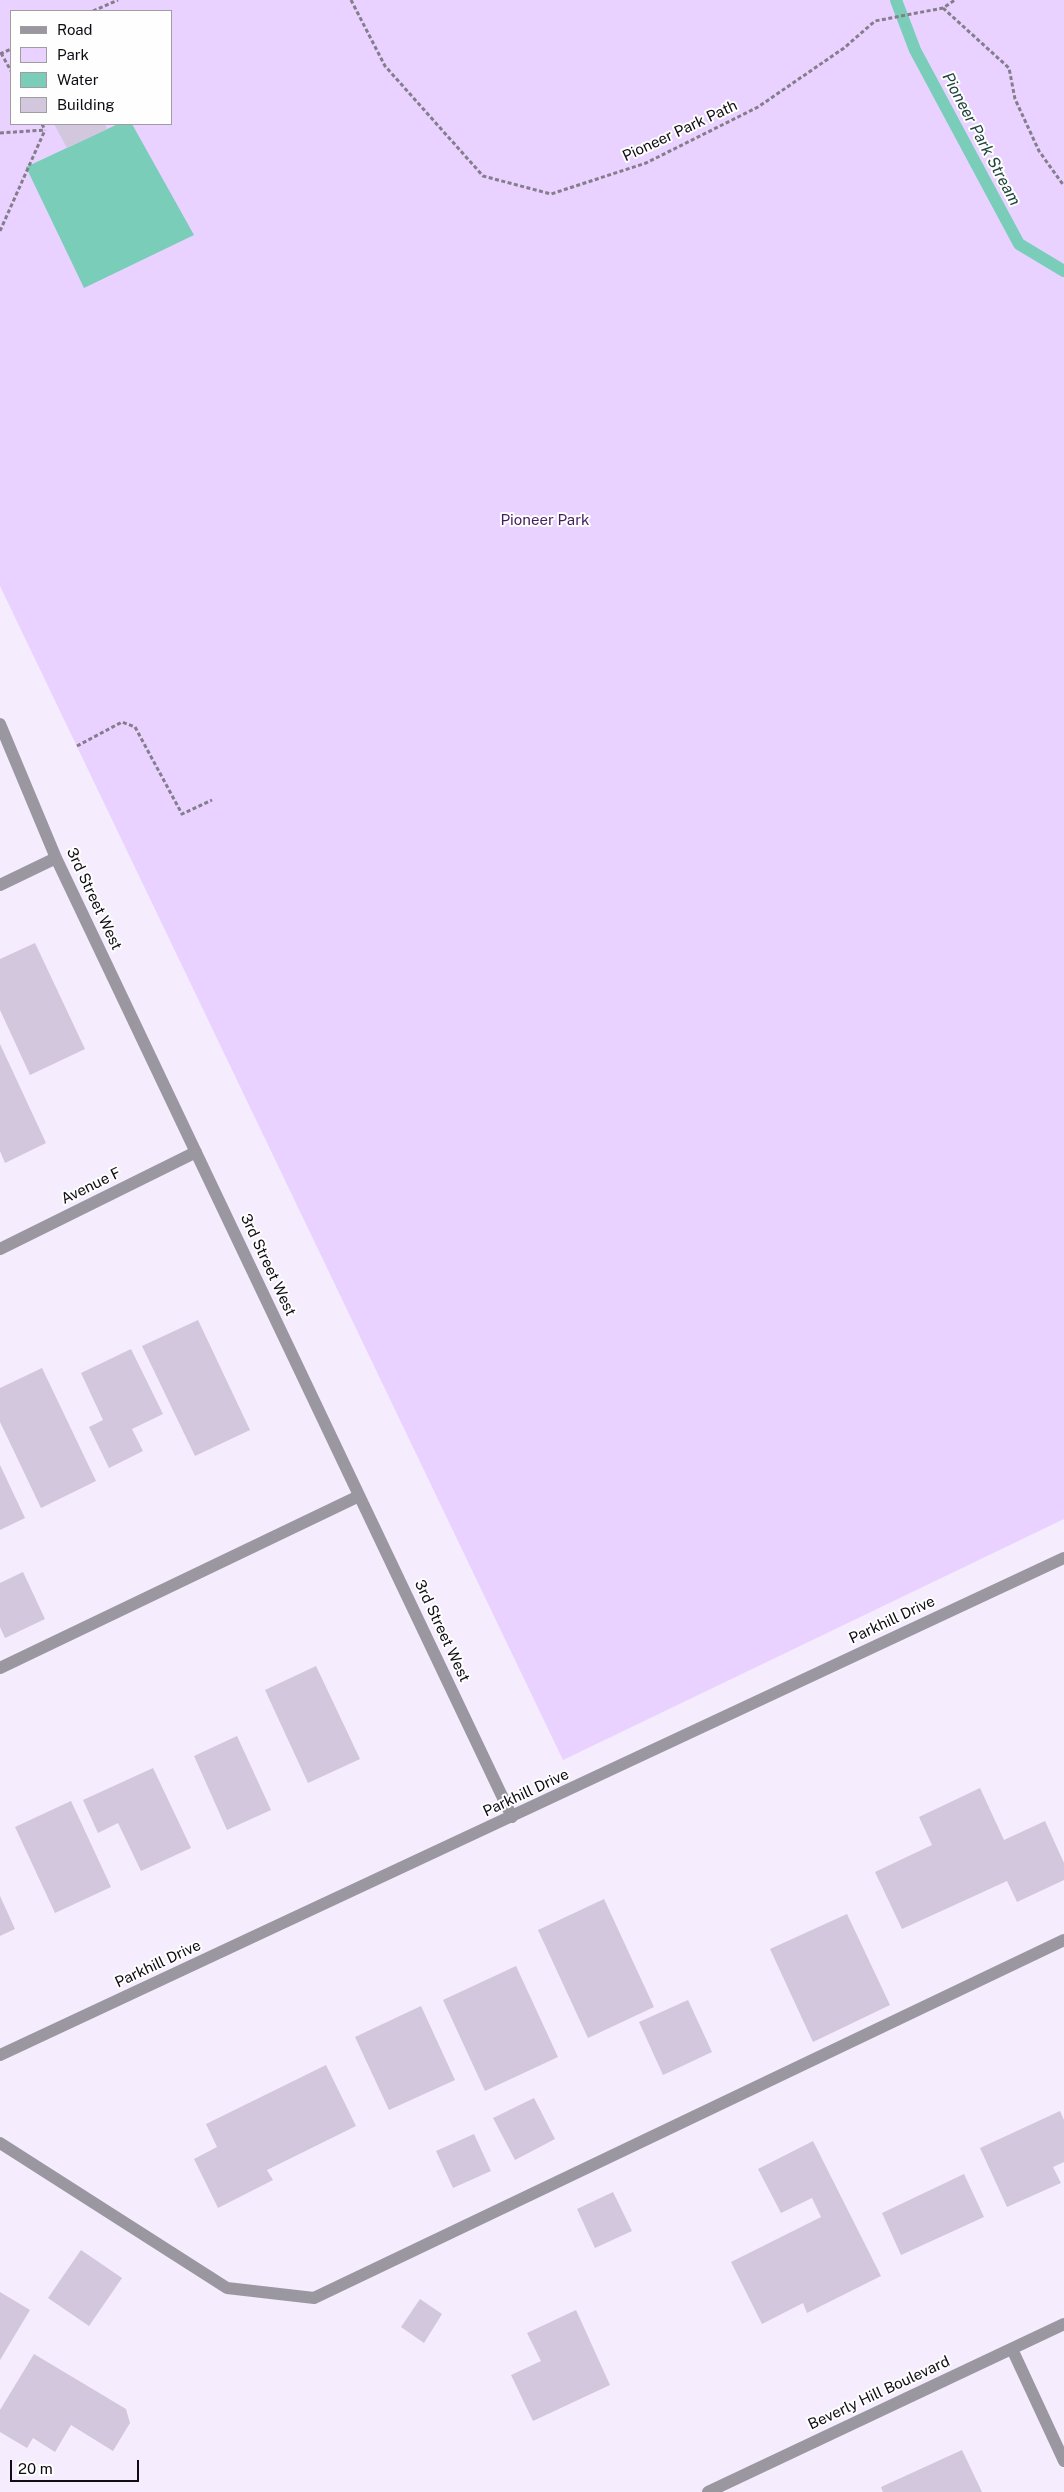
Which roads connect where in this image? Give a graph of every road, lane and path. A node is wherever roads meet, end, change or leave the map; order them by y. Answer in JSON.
{"nodes":[{"id":1,"x":118,"y":0,"type":"edge"},
{"id":2,"x":351,"y":0,"type":"edge"},
{"id":3,"x":954,"y":0,"type":"edge"},
{"id":4,"x":943,"y":8,"type":"junction"},
{"id":5,"x":95,"y":10,"type":"edge"},
{"id":6,"x":1,"y":54,"type":"edge"},
{"id":7,"x":10,"y":68,"type":"edge"},
{"id":8,"x":42,"y":125,"type":"edge"},
{"id":9,"x":45,"y":130,"type":"junction"},
{"id":10,"x":0,"y":133,"type":"edge"},
{"id":11,"x":1064,"y":186,"type":"edge"},
{"id":12,"x":0,"y":232,"type":"edge"},
{"id":13,"x":0,"y":724,"type":"edge"},
{"id":14,"x":77,"y":746,"type":"dead end"},
{"id":15,"x":212,"y":800,"type":"dead end"},
{"id":16,"x":56,"y":858,"type":"junction"},
{"id":17,"x":0,"y":885,"type":"edge"},
{"id":18,"x":196,"y":1152,"type":"junction"},
{"id":19,"x":0,"y":1249,"type":"edge"},
{"id":20,"x":359,"y":1496,"type":"junction"},
{"id":21,"x":1064,"y":1558,"type":"edge"},
{"id":22,"x":0,"y":1668,"type":"edge"},
{"id":23,"x":512,"y":1817,"type":"junction"},
{"id":24,"x":1064,"y":1940,"type":"edge"},
{"id":25,"x":0,"y":2055,"type":"edge"},
{"id":26,"x":0,"y":2143,"type":"edge"},
{"id":27,"x":1064,"y":2324,"type":"edge"},
{"id":28,"x":1012,"y":2349,"type":"junction"},
{"id":29,"x":1064,"y":2461,"type":"edge"},
{"id":30,"x":708,"y":2492,"type":"edge"}],
"edges":[{"from":1,"to":5,"type":"path"},
{"from":2,"to":4,"type":"path","name":"Pioneer Park Path"},
{"from":3,"to":4,"type":"path"},
{"from":4,"to":11,"type":"path"},
{"from":6,"to":7,"type":"path"},
{"from":8,"to":9,"type":"path"},
{"from":9,"to":10,"type":"path"},
{"from":9,"to":12,"type":"path"},
{"from":13,"to":16,"type":"street","name":"3rd Street West"},
{"from":14,"to":15,"type":"path"},
{"from":16,"to":17,"type":"street"},
{"from":16,"to":18,"type":"street","name":"3rd Street West"},
{"from":18,"to":19,"type":"street","name":"Avenue F"},
{"from":18,"to":20,"type":"street","name":"3rd Street West"},
{"from":20,"to":22,"type":"street"},
{"from":20,"to":23,"type":"street","name":"3rd Street West"},
{"from":21,"to":23,"type":"street","name":"Parkhill Drive"},
{"from":23,"to":25,"type":"street","name":"Parkhill Drive"},
{"from":24,"to":26,"type":"street"},
{"from":27,"to":28,"type":"street","name":"Beverly Hill Boulevard"},
{"from":28,"to":29,"type":"street"},
{"from":28,"to":30,"type":"street","name":"Beverly Hill Boulevard"}]}
